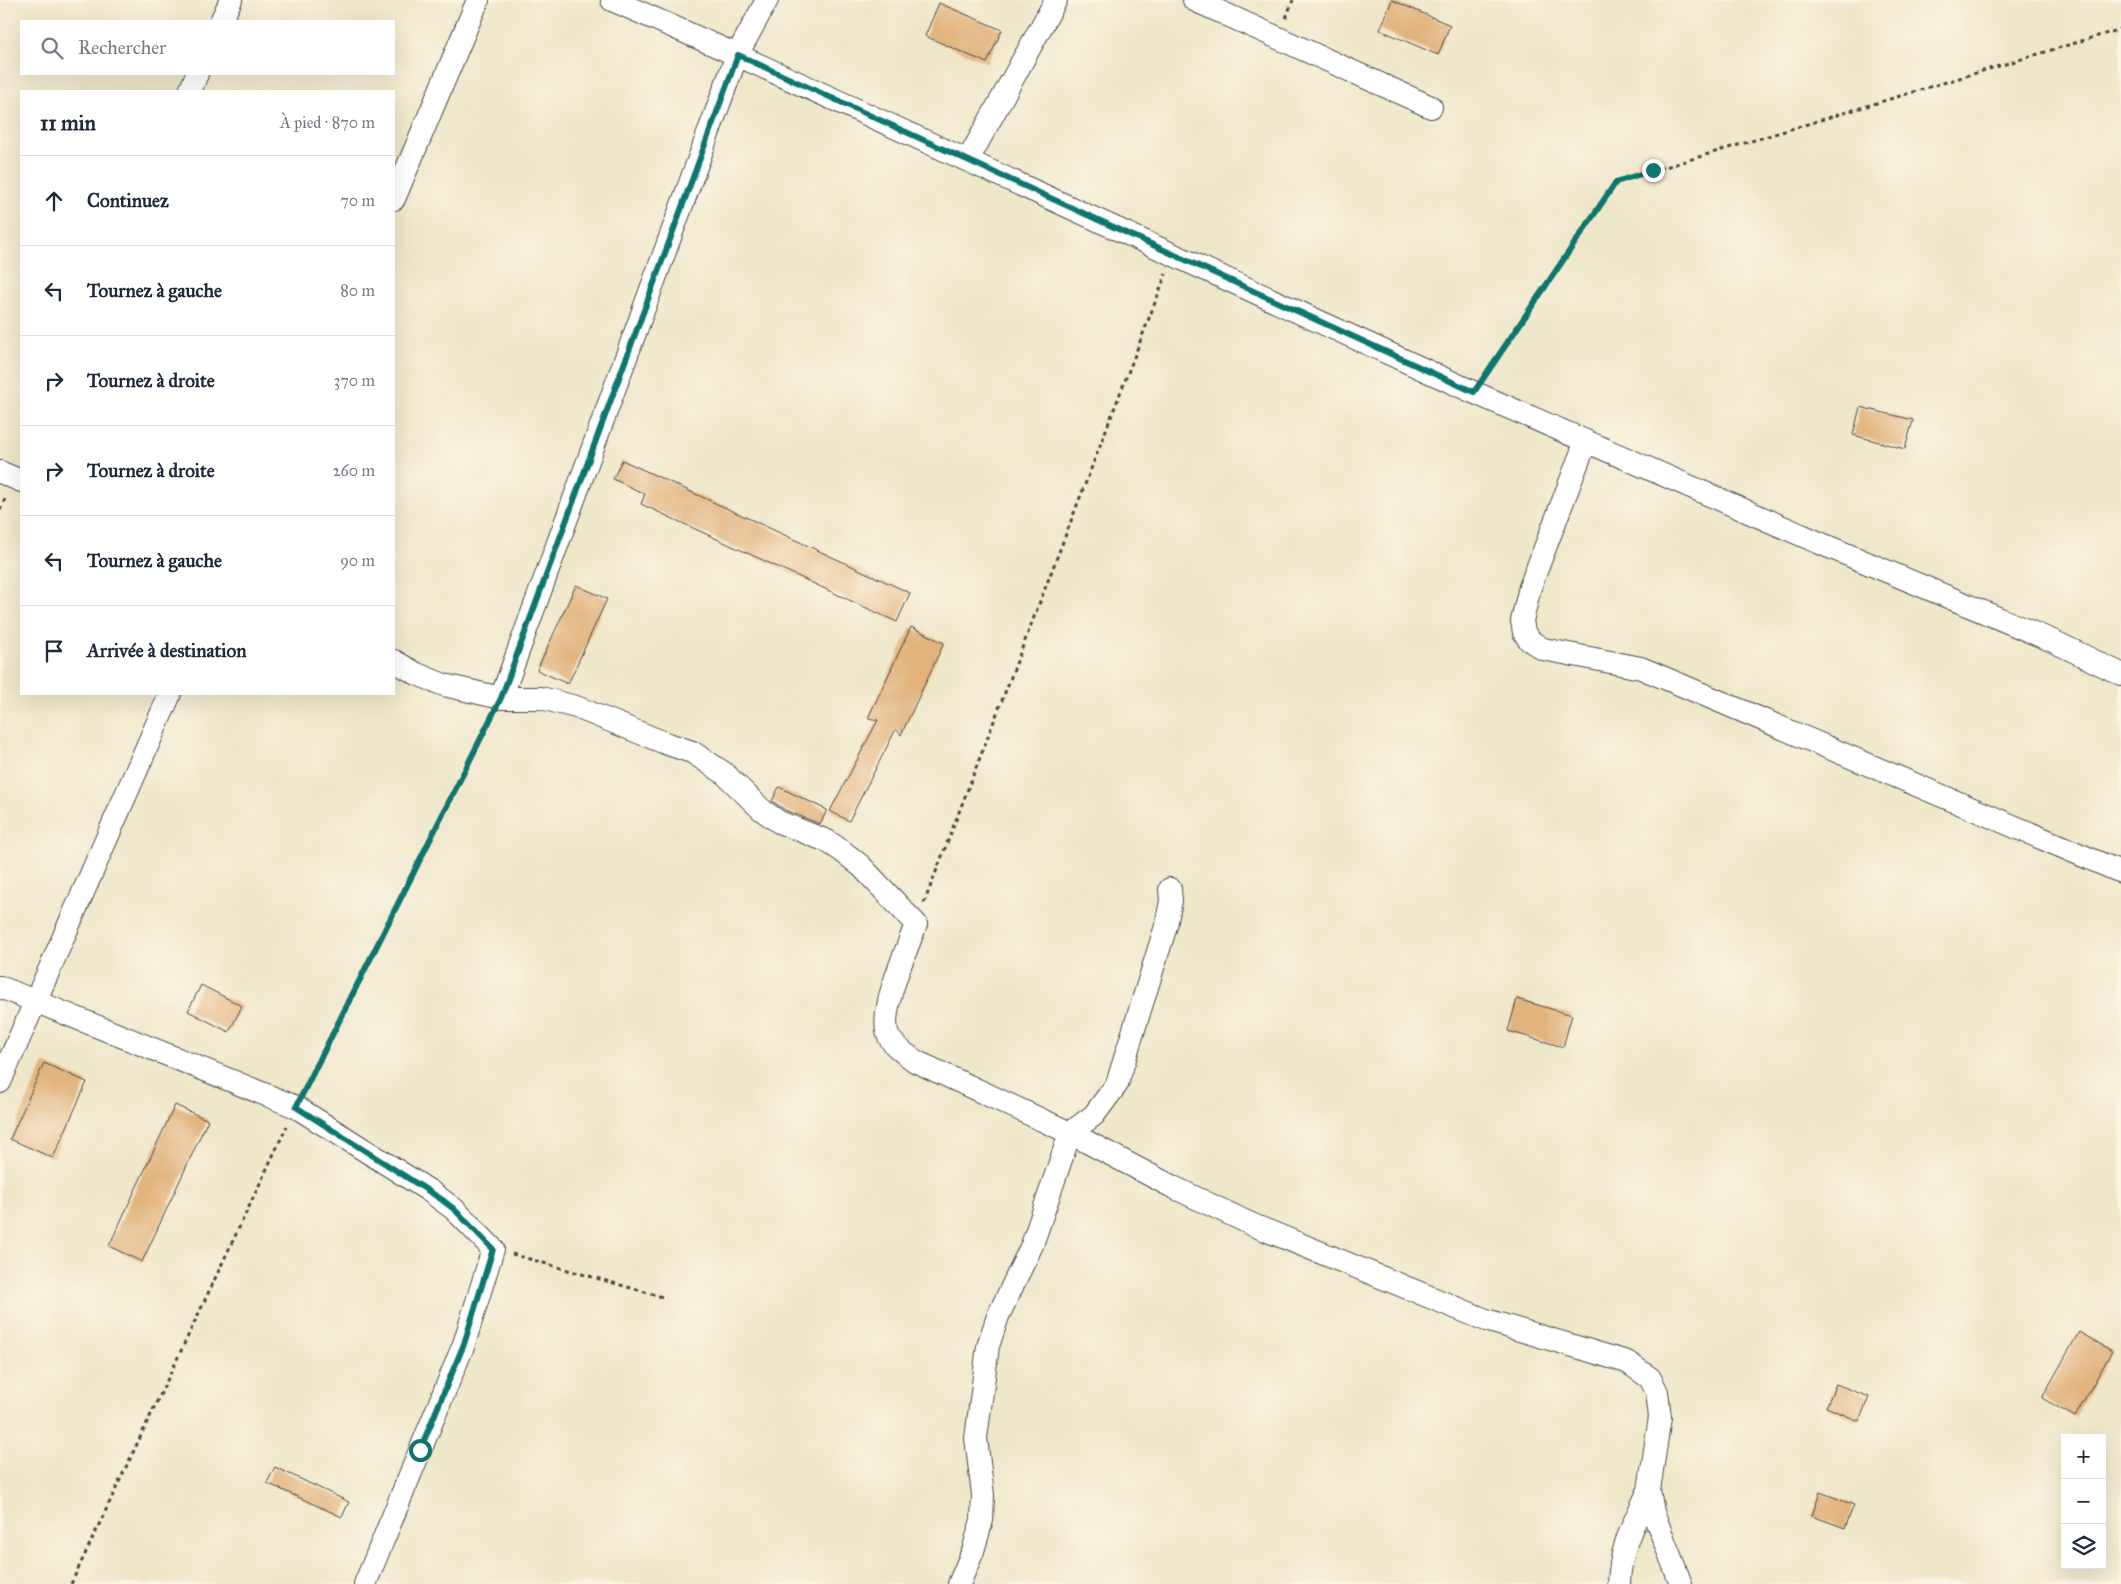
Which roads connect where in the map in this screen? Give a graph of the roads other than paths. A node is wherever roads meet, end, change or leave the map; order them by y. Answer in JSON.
{"nodes":[{"id":1,"x":231,"y":0,"type":"edge"},
{"id":2,"x":478,"y":0,"type":"edge"},
{"id":3,"x":612,"y":0,"type":"edge"},
{"id":4,"x":766,"y":0,"type":"edge"},
{"id":5,"x":1056,"y":0,"type":"edge"},
{"id":6,"x":1194,"y":0,"type":"edge"},
{"id":7,"x":221,"y":20,"type":"edge"},
{"id":8,"x":738,"y":55,"type":"junction"},
{"id":9,"x":198,"y":75,"type":"edge"},
{"id":10,"x":190,"y":90,"type":"edge"},
{"id":11,"x":1432,"y":107,"type":"dead end"},
{"id":12,"x":968,"y":160,"type":"junction"},
{"id":13,"x":395,"y":197,"type":"edge"},
{"id":14,"x":1586,"y":441,"type":"junction"},
{"id":15,"x":395,"y":661,"type":"edge"},
{"id":16,"x":2121,"y":674,"type":"edge"},
{"id":17,"x":170,"y":695,"type":"edge"},
{"id":18,"x":501,"y":698,"type":"junction"},
{"id":19,"x":2121,"y":872,"type":"edge"},
{"id":20,"x":1170,"y":888,"type":"dead end"},
{"id":21,"x":0,"y":987,"type":"edge"},
{"id":22,"x":36,"y":1000,"type":"junction"},
{"id":23,"x":0,"y":1082,"type":"edge"},
{"id":24,"x":1070,"y":1133,"type":"junction"},
{"id":25,"x":1649,"y":1490,"type":"junction"},
{"id":26,"x":364,"y":1584,"type":"edge"},
{"id":27,"x":959,"y":1584,"type":"edge"},
{"id":28,"x":1619,"y":1584,"type":"edge"},
{"id":29,"x":1680,"y":1584,"type":"edge"}],
"edges":[{"from":1,"to":7,"type":"street"},
{"from":2,"to":13,"type":"street"},
{"from":3,"to":8,"type":"street"},
{"from":4,"to":8,"type":"street"},
{"from":5,"to":12,"type":"street"},
{"from":6,"to":11,"type":"street"},
{"from":8,"to":12,"type":"street"},
{"from":8,"to":18,"type":"street"},
{"from":9,"to":10,"type":"street"},
{"from":12,"to":14,"type":"street"},
{"from":14,"to":16,"type":"street"},
{"from":14,"to":19,"type":"street"},
{"from":15,"to":18,"type":"street"},
{"from":17,"to":22,"type":"street"},
{"from":18,"to":24,"type":"street"},
{"from":20,"to":24,"type":"street"},
{"from":21,"to":22,"type":"street"},
{"from":22,"to":23,"type":"street"},
{"from":22,"to":26,"type":"street"},
{"from":24,"to":25,"type":"street"},
{"from":24,"to":27,"type":"street"},
{"from":25,"to":28,"type":"street"},
{"from":25,"to":29,"type":"street"}]}
